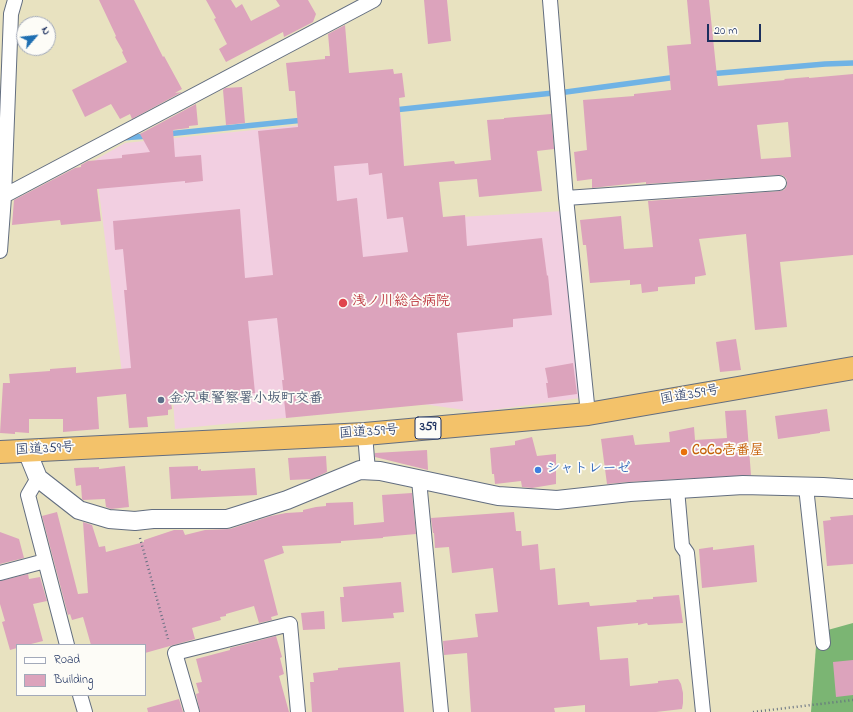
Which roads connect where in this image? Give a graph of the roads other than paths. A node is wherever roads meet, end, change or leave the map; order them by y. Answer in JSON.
{"nodes":[{"id":1,"x":15,"y":0,"type":"edge"},
{"id":2,"x":374,"y":0,"type":"edge"},
{"id":3,"x":550,"y":0,"type":"edge"},
{"id":4,"x":779,"y":183,"type":"dead end"},
{"id":5,"x":2,"y":198,"type":"edge"},
{"id":6,"x":566,"y":198,"type":"junction"},
{"id":7,"x":0,"y":251,"type":"edge"},
{"id":8,"x":853,"y":368,"type":"edge"},
{"id":9,"x":588,"y":414,"type":"junction"},
{"id":10,"x":365,"y":434,"type":"junction"},
{"id":11,"x":27,"y":451,"type":"junction"},
{"id":12,"x":0,"y":452,"type":"edge"},
{"id":13,"x":368,"y":471,"type":"junction"},
{"id":14,"x":38,"y":478,"type":"junction"},
{"id":15,"x":419,"y":480,"type":"junction"},
{"id":16,"x":806,"y":487,"type":"junction"},
{"id":17,"x":678,"y":489,"type":"junction"},
{"id":18,"x":853,"y":489,"type":"edge"},
{"id":19,"x":45,"y":561,"type":"junction"},
{"id":20,"x":0,"y":573,"type":"edge"},
{"id":21,"x":823,"y":643,"type":"dead end"},
{"id":22,"x":67,"y":644,"type":"edge"},
{"id":23,"x":80,"y":696,"type":"edge"},
{"id":24,"x":85,"y":712,"type":"edge"},
{"id":25,"x":192,"y":712,"type":"edge"},
{"id":26,"x":298,"y":712,"type":"edge"},
{"id":27,"x":441,"y":712,"type":"edge"},
{"id":28,"x":703,"y":712,"type":"edge"}],
"edges":[{"from":1,"to":5,"type":"street"},
{"from":2,"to":5,"type":"street"},
{"from":3,"to":6,"type":"street"},
{"from":4,"to":6,"type":"street"},
{"from":5,"to":7,"type":"street"},
{"from":6,"to":9,"type":"street"},
{"from":8,"to":9,"type":"highway","name":"国道359号","number":"359"},
{"from":9,"to":10,"type":"highway","name":"国道359号","number":"359"},
{"from":10,"to":11,"type":"highway","name":"国道359号","number":"359"},
{"from":10,"to":13,"type":"street"},
{"from":11,"to":12,"type":"highway","name":"国道359号","number":"359"},
{"from":11,"to":14,"type":"street"},
{"from":13,"to":14,"type":"street"},
{"from":13,"to":15,"type":"street"},
{"from":14,"to":19,"type":"street"},
{"from":15,"to":17,"type":"street"},
{"from":15,"to":27,"type":"street"},
{"from":16,"to":17,"type":"street"},
{"from":16,"to":18,"type":"street"},
{"from":16,"to":21,"type":"street"},
{"from":17,"to":28,"type":"street"},
{"from":19,"to":20,"type":"street"},
{"from":19,"to":22,"type":"street"},
{"from":23,"to":24,"type":"street"},
{"from":25,"to":26,"type":"street"}]}
